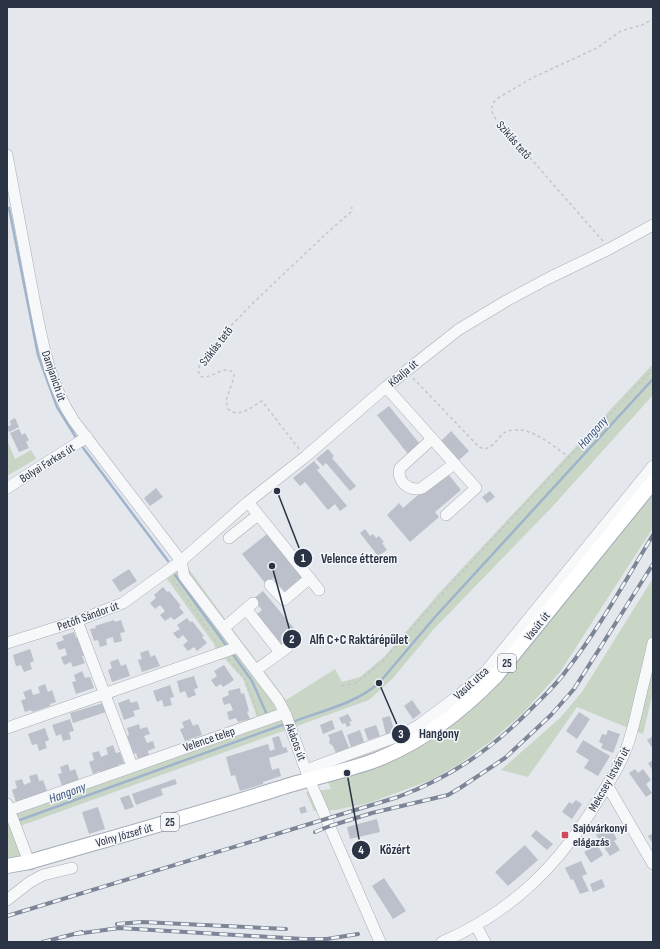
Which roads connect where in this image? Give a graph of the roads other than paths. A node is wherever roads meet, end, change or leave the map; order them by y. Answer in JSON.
{"nodes":[{"id":1,"x":7,"y":155,"type":"edge"},
{"id":2,"x":653,"y":225,"type":"edge"},
{"id":3,"x":386,"y":387,"type":"junction"},
{"id":4,"x":432,"y":439,"type":"junction"},
{"id":5,"x":81,"y":441,"type":"junction"},
{"id":6,"x":454,"y":464,"type":"junction"},
{"id":7,"x":653,"y":466,"type":"edge"},
{"id":8,"x":653,"y":482,"type":"edge"},
{"id":9,"x":7,"y":488,"type":"edge"},
{"id":10,"x":248,"y":502,"type":"junction"},
{"id":11,"x":258,"y":515,"type":"junction"},
{"id":12,"x":446,"y":515,"type":"dead end"},
{"id":13,"x":229,"y":538,"type":"dead end"},
{"id":14,"x":181,"y":561,"type":"junction"},
{"id":15,"x":310,"y":578,"type":"junction"},
{"id":16,"x":270,"y":585,"type":"dead end"},
{"id":17,"x":319,"y":590,"type":"dead end"},
{"id":18,"x":78,"y":620,"type":"junction"},
{"id":19,"x":224,"y":628,"type":"junction"},
{"id":20,"x":7,"y":644,"type":"edge"},
{"id":21,"x":653,"y":644,"type":"edge"},
{"id":22,"x":233,"y":649,"type":"junction"},
{"id":23,"x":256,"y":670,"type":"junction"},
{"id":24,"x":106,"y":694,"type":"junction"},
{"id":25,"x":277,"y":716,"type":"junction"},
{"id":26,"x":7,"y":728,"type":"edge"},
{"id":27,"x":132,"y":766,"type":"junction"},
{"id":28,"x":308,"y":774,"type":"junction"},
{"id":29,"x":607,"y":785,"type":"junction"},
{"id":30,"x":9,"y":810,"type":"edge"},
{"id":31,"x":29,"y":862,"type":"junction"},
{"id":32,"x":653,"y":864,"type":"edge"},
{"id":33,"x":7,"y":866,"type":"edge"},
{"id":34,"x":72,"y":868,"type":"dead end"},
{"id":35,"x":7,"y":900,"type":"edge"},
{"id":36,"x":476,"y":926,"type":"junction"},
{"id":37,"x":380,"y":942,"type":"edge"},
{"id":38,"x":442,"y":942,"type":"edge"},
{"id":39,"x":485,"y":942,"type":"edge"}],
"edges":[{"from":1,"to":5,"type":"street","name":"Damjanich út"},
{"from":2,"to":3,"type":"street","name":"Kőalja út"},
{"from":3,"to":4,"type":"street"},
{"from":3,"to":10,"type":"street","name":"Kőalja út"},
{"from":4,"to":6,"type":"street"},
{"from":4,"to":6,"type":"street"},
{"from":5,"to":9,"type":"street","name":"Bolyai Farkas út"},
{"from":5,"to":14,"type":"street","name":"Damjanich út"},
{"from":6,"to":12,"type":"street"},
{"from":7,"to":28,"type":"street","name":"Vasút utca"},
{"from":8,"to":28,"type":"main road","name":"Vasút út","number":"25"},
{"from":10,"to":11,"type":"street"},
{"from":10,"to":14,"type":"street","name":"Kőalja út"},
{"from":11,"to":13,"type":"street"},
{"from":11,"to":15,"type":"street"},
{"from":14,"to":18,"type":"street","name":"Petőfi Sándor út"},
{"from":14,"to":19,"type":"street","name":"Akácos út"},
{"from":15,"to":16,"type":"street"},
{"from":15,"to":17,"type":"street"},
{"from":18,"to":20,"type":"street","name":"Petőfi Sándor út"},
{"from":18,"to":24,"type":"street"},
{"from":19,"to":22,"type":"street","name":"Akácos út"},
{"from":19,"to":23,"type":"street"},
{"from":21,"to":29,"type":"street","name":"Mekcsey István út"},
{"from":22,"to":23,"type":"street","name":"Akácos út"},
{"from":22,"to":24,"type":"street"},
{"from":23,"to":25,"type":"street","name":"Akácos út"},
{"from":24,"to":26,"type":"street"},
{"from":24,"to":27,"type":"street"},
{"from":25,"to":27,"type":"street","name":"Velence telep"},
{"from":25,"to":28,"type":"street","name":"Akácos út"},
{"from":27,"to":30,"type":"street","name":"Velence telep"},
{"from":28,"to":31,"type":"main road","name":"Volny József út","number":"25"},
{"from":28,"to":37,"type":"street","name":"Akácos út"},
{"from":29,"to":32,"type":"street"},
{"from":29,"to":36,"type":"street","name":"Mekcsey István út"},
{"from":30,"to":31,"type":"street"},
{"from":31,"to":33,"type":"main road","name":"Volny József út","number":"25"},
{"from":34,"to":35,"type":"street"},
{"from":36,"to":38,"type":"street","name":"Mekcsey István út"},
{"from":36,"to":39,"type":"street"}]}
